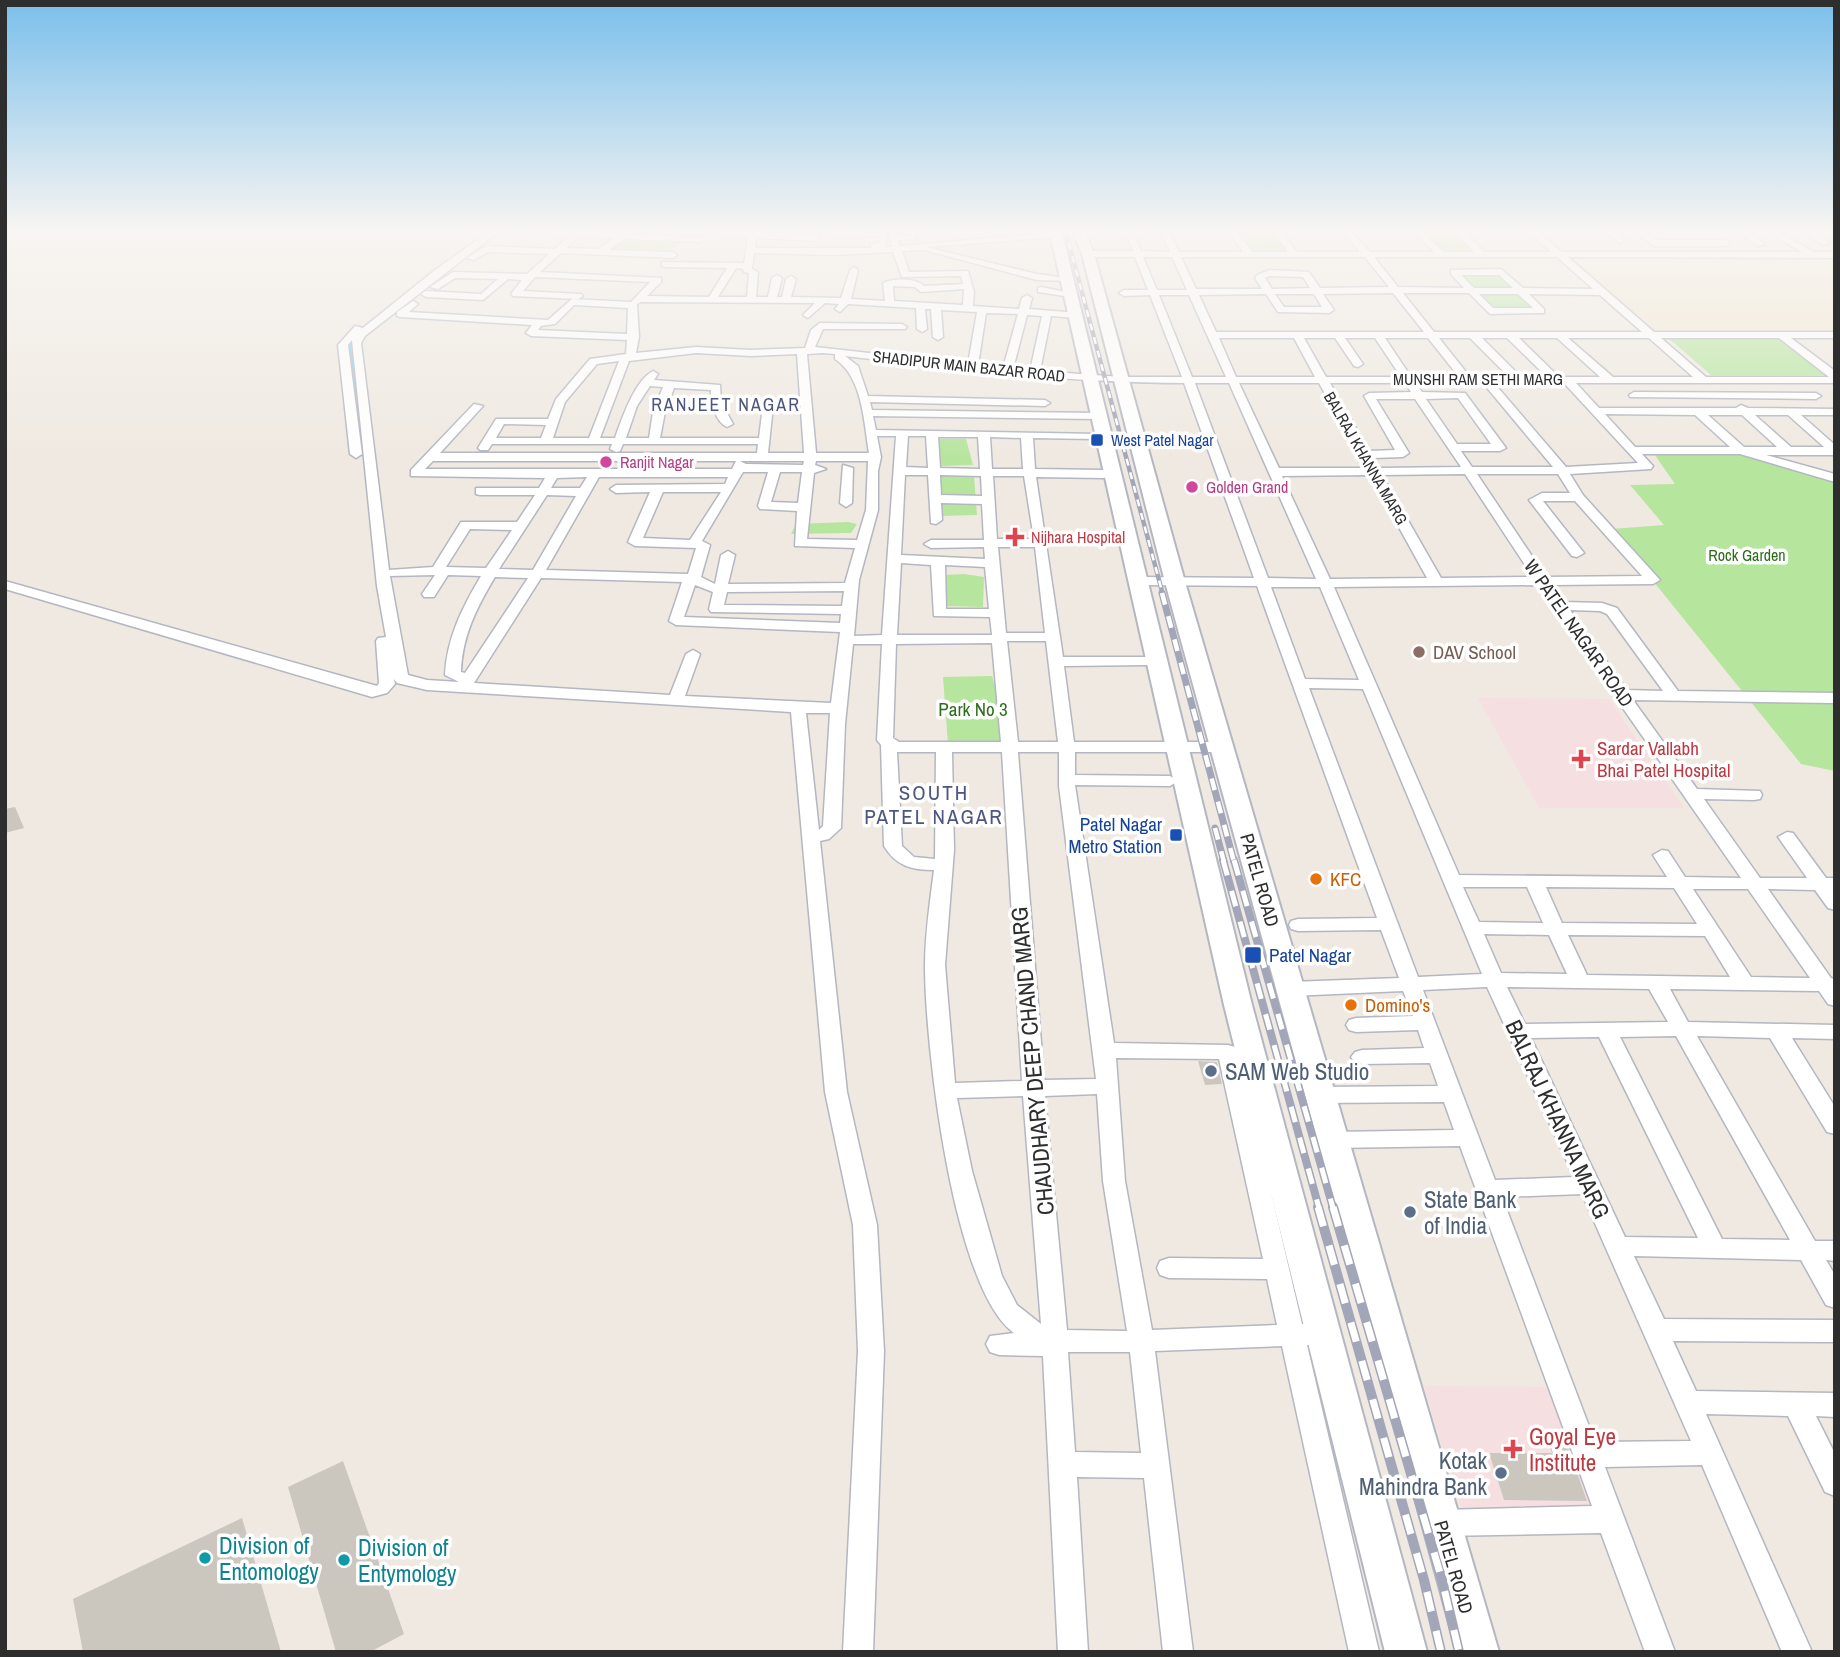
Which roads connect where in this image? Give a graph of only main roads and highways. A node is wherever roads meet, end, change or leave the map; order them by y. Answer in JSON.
{"nodes":[{"id":1,"x":1074,"y":306,"type":"edge"},
{"id":2,"x":1103,"y":306,"type":"edge"},
{"id":3,"x":1406,"y":1652,"type":"edge"},
{"id":4,"x":1478,"y":1652,"type":"edge"}],
"edges":[{"from":1,"to":3,"type":"main road"},
{"from":2,"to":4,"type":"main road","name":"PATEL ROAD"}]}
